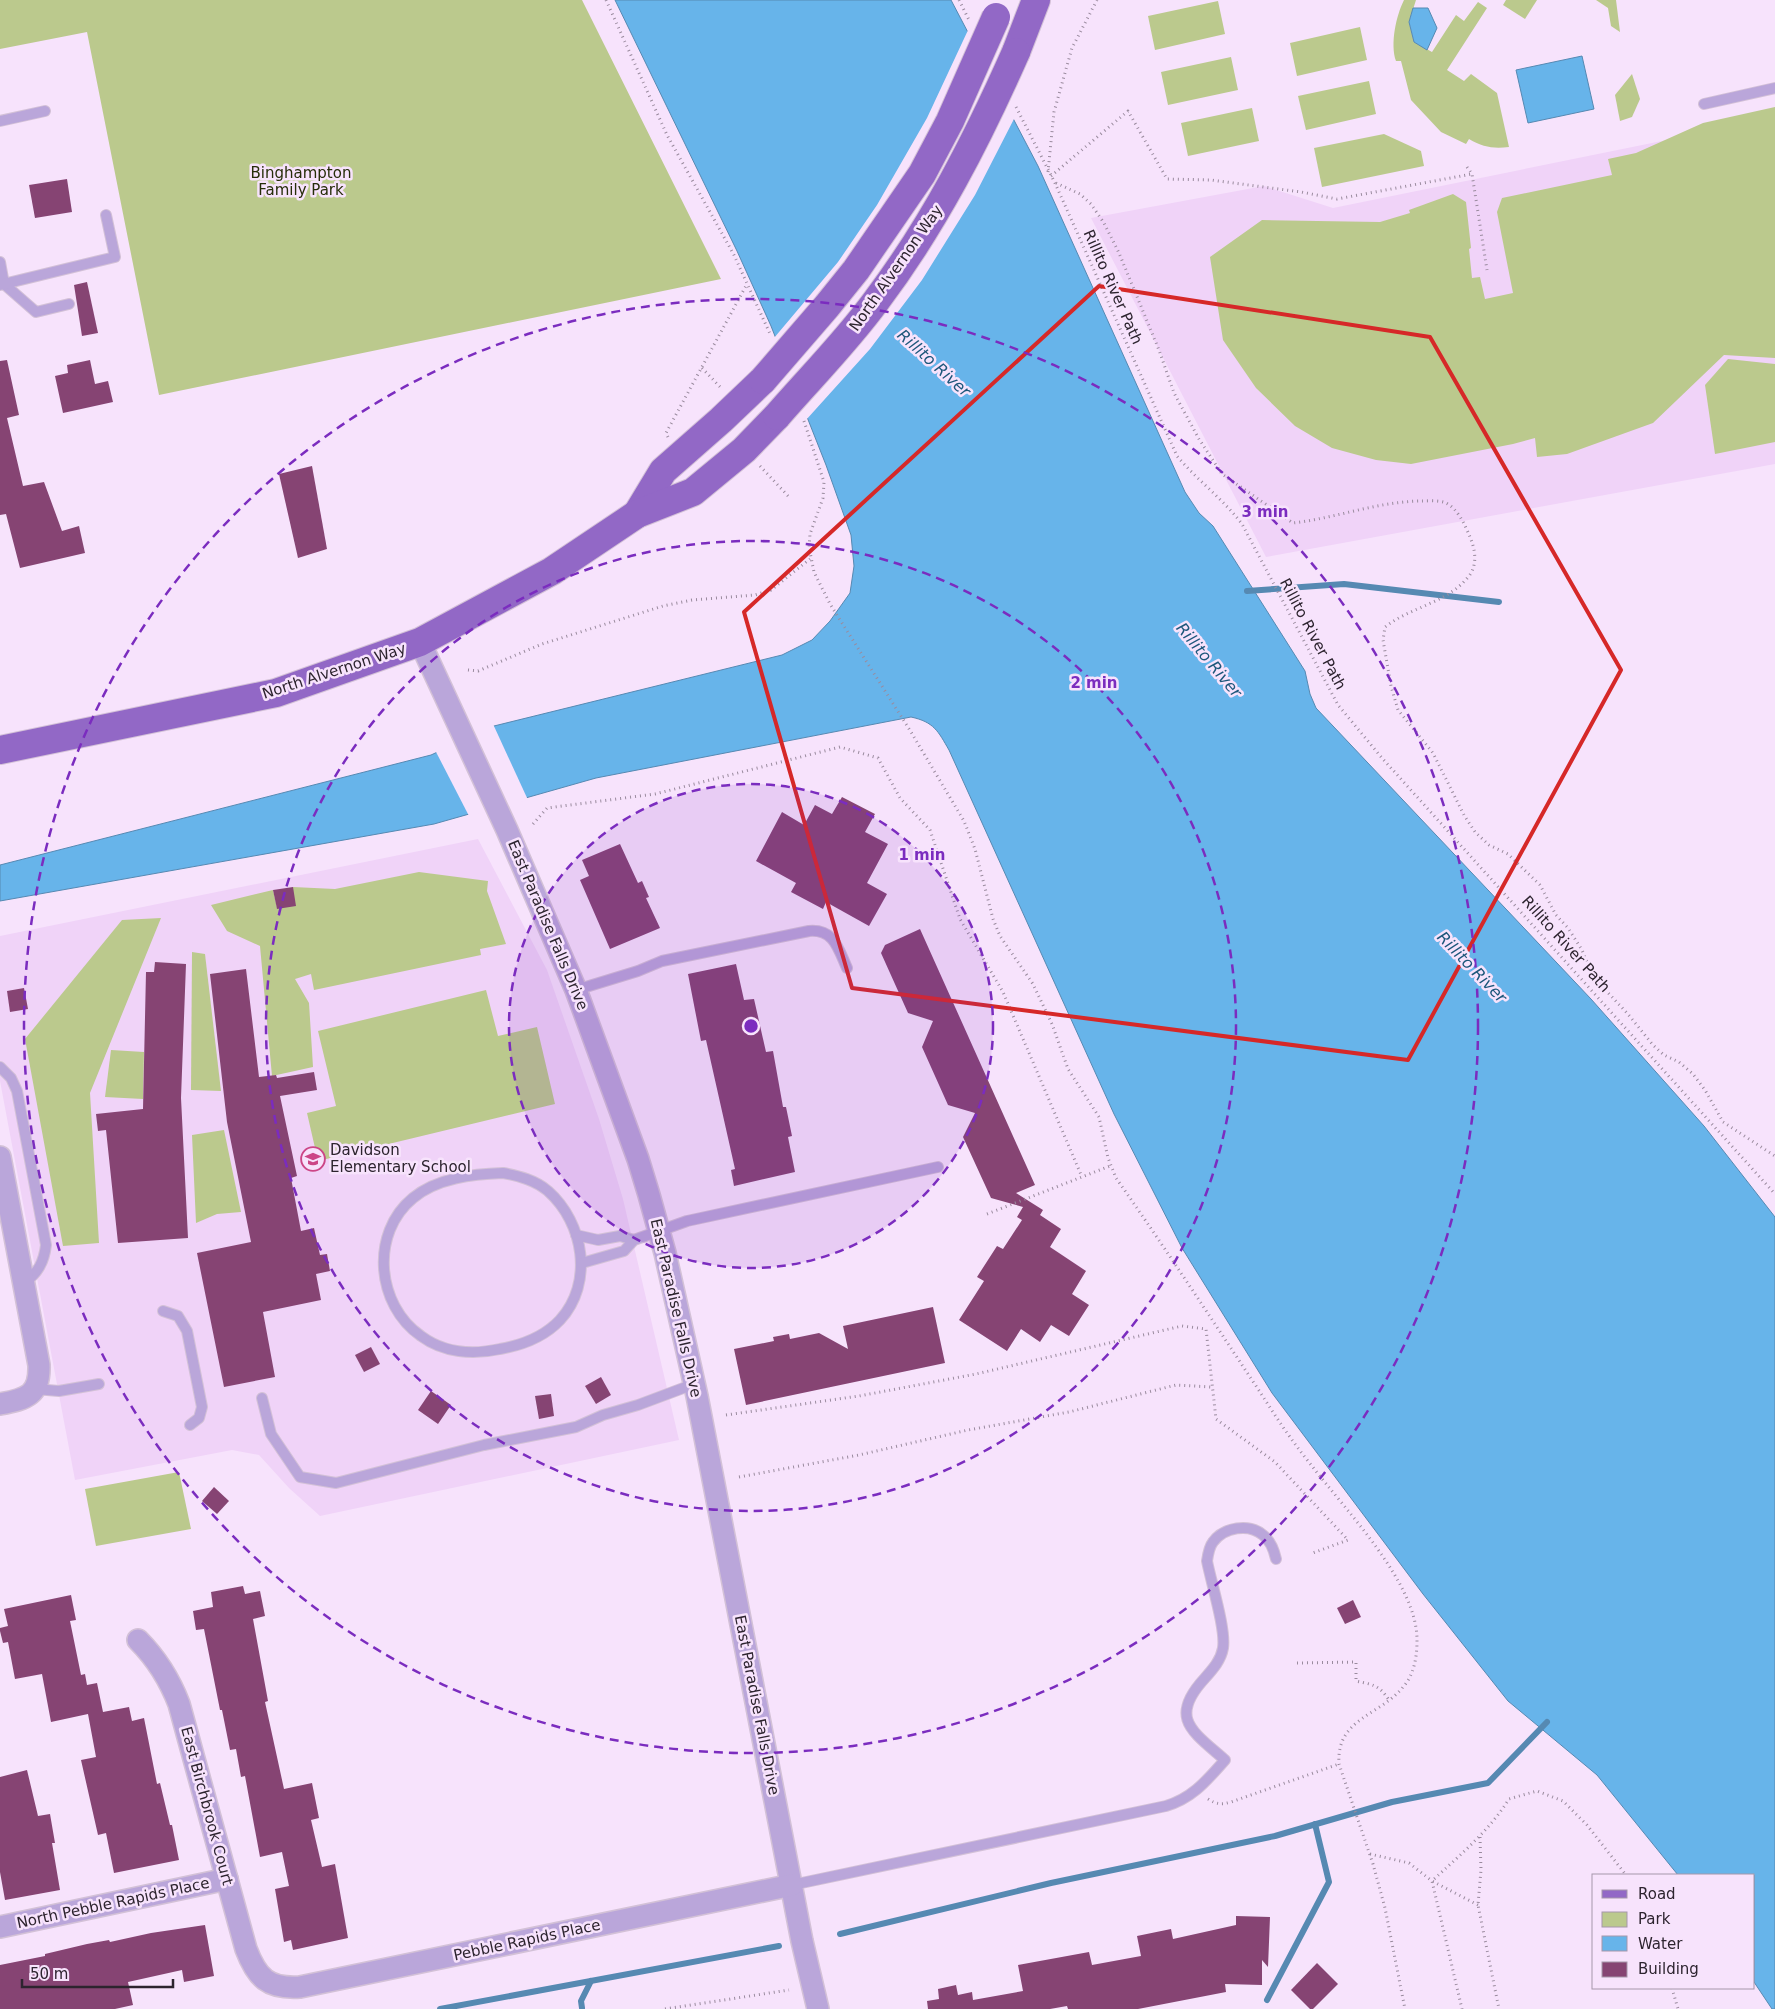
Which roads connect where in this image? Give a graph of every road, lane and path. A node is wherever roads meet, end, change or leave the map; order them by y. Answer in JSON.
{"nodes":[{"id":1,"x":606,"y":0,"type":"edge"},
{"id":2,"x":959,"y":0,"type":"edge"},
{"id":3,"x":1036,"y":0,"type":"edge"},
{"id":4,"x":1097,"y":0,"type":"edge"},
{"id":5,"x":990,"y":15,"type":"edge"},
{"id":6,"x":1775,"y":88,"type":"edge"},
{"id":7,"x":1704,"y":104,"type":"dead end"},
{"id":8,"x":1016,"y":105,"type":"dead end"},
{"id":9,"x":45,"y":111,"type":"dead end"},
{"id":10,"x":0,"y":121,"type":"edge"},
{"id":11,"x":1467,"y":166,"type":"dead end"},
{"id":12,"x":1049,"y":174,"type":"junction"},
{"id":13,"x":1472,"y":174,"type":"junction"},
{"id":14,"x":1055,"y":183,"type":"junction"},
{"id":15,"x":106,"y":215,"type":"dead end"},
{"id":16,"x":0,"y":262,"type":"edge"},
{"id":17,"x":1487,"y":270,"type":"dead end"},
{"id":18,"x":2,"y":284,"type":"edge"},
{"id":19,"x":747,"y":284,"type":"junction"},
{"id":20,"x":69,"y":304,"type":"dead end"},
{"id":21,"x":774,"y":343,"type":"dead end"},
{"id":22,"x":702,"y":368,"type":"junction"},
{"id":23,"x":724,"y":391,"type":"dead end"},
{"id":24,"x":790,"y":416,"type":"junction"},
{"id":25,"x":670,"y":440,"type":"dead end"},
{"id":26,"x":759,"y":465,"type":"dead end"},
{"id":27,"x":790,"y":498,"type":"dead end"},
{"id":28,"x":637,"y":514,"type":"junction"},
{"id":29,"x":810,"y":559,"type":"junction"},
{"id":30,"x":420,"y":642,"type":"junction"},
{"id":31,"x":468,"y":670,"type":"dead end"},
{"id":32,"x":0,"y":750,"type":"edge"},
{"id":33,"x":533,"y":824,"type":"dead end"},
{"id":34,"x":846,"y":968,"type":"dead end"},
{"id":35,"x":576,"y":990,"type":"junction"},
{"id":36,"x":0,"y":1067,"type":"edge"},
{"id":37,"x":1775,"y":1156,"type":"edge"},
{"id":38,"x":0,"y":1157,"type":"edge"},
{"id":39,"x":1110,"y":1166,"type":"junction"},
{"id":40,"x":938,"y":1167,"type":"dead end"},
{"id":41,"x":1082,"y":1177,"type":"junction"},
{"id":42,"x":1775,"y":1194,"type":"edge"},
{"id":43,"x":988,"y":1214,"type":"dead end"},
{"id":44,"x":659,"y":1230,"type":"junction"},
{"id":45,"x":576,"y":1235,"type":"junction"},
{"id":46,"x":634,"y":1240,"type":"junction"},
{"id":47,"x":582,"y":1263,"type":"junction"},
{"id":48,"x":24,"y":1283,"type":"junction"},
{"id":49,"x":163,"y":1311,"type":"dead end"},
{"id":50,"x":99,"y":1384,"type":"dead end"},
{"id":51,"x":694,"y":1384,"type":"junction"},
{"id":52,"x":1211,"y":1388,"type":"junction"},
{"id":53,"x":35,"y":1390,"type":"junction"},
{"id":54,"x":262,"y":1398,"type":"dead end"},
{"id":55,"x":0,"y":1404,"type":"edge"},
{"id":56,"x":726,"y":1415,"type":"dead end"},
{"id":57,"x":190,"y":1425,"type":"dead end"},
{"id":58,"x":738,"y":1477,"type":"dead end"},
{"id":59,"x":1310,"y":1554,"type":"dead end"},
{"id":60,"x":1276,"y":1559,"type":"dead end"},
{"id":61,"x":138,"y":1640,"type":"dead end"},
{"id":62,"x":1297,"y":1663,"type":"dead end"},
{"id":63,"x":1389,"y":1700,"type":"junction"},
{"id":64,"x":1339,"y":1764,"type":"junction"},
{"id":65,"x":1207,"y":1798,"type":"dead end"},
{"id":66,"x":1480,"y":1837,"type":"junction"},
{"id":67,"x":1370,"y":1854,"type":"junction"},
{"id":68,"x":1625,"y":1874,"type":"edge"},
{"id":69,"x":227,"y":1879,"type":"junction"},
{"id":70,"x":1432,"y":1881,"type":"junction"},
{"id":71,"x":792,"y":1885,"type":"junction"},
{"id":72,"x":1478,"y":1905,"type":"junction"},
{"id":73,"x":0,"y":1926,"type":"edge"},
{"id":74,"x":264,"y":1979,"type":"joint"},
{"id":75,"x":1672,"y":1989,"type":"edge"},
{"id":76,"x":789,"y":1990,"type":"dead end"},
{"id":77,"x":665,"y":2009,"type":"edge"},
{"id":78,"x":818,"y":2009,"type":"edge"},
{"id":79,"x":1405,"y":2009,"type":"edge"},
{"id":80,"x":1462,"y":2009,"type":"edge"},
{"id":81,"x":1499,"y":2009,"type":"edge"},
{"id":82,"x":1678,"y":2009,"type":"edge"}],
"edges":[{"from":1,"to":19,"type":"path"},
{"from":2,"to":5,"type":"path"},
{"from":3,"to":24,"type":"main road","name":"North Alvernon Way","bridge":true},
{"from":4,"to":12,"type":"path"},
{"from":5,"to":28,"type":"main road","name":"North Alvernon Way","bridge":true},
{"from":6,"to":7,"type":"lane"},
{"from":8,"to":12,"type":"path","name":"Rillito River Path"},
{"from":9,"to":10,"type":"lane"},
{"from":11,"to":13,"type":"path"},
{"from":12,"to":13,"type":"path"},
{"from":12,"to":14,"type":"path","name":"Rillito River Path"},
{"from":13,"to":17,"type":"path"},
{"from":14,"to":37,"type":"path"},
{"from":14,"to":42,"type":"path","name":"Rillito River Path"},
{"from":15,"to":18,"type":"lane"},
{"from":16,"to":18,"type":"lane"},
{"from":18,"to":20,"type":"lane"},
{"from":19,"to":21,"type":"path"},
{"from":19,"to":22,"type":"path"},
{"from":22,"to":23,"type":"path"},
{"from":22,"to":25,"type":"path"},
{"from":24,"to":28,"type":"main road","name":"North Alvernon Way"},
{"from":24,"to":29,"type":"path"},
{"from":26,"to":27,"type":"path"},
{"from":28,"to":30,"type":"main road","name":"North Alvernon Way"},
{"from":29,"to":31,"type":"path"},
{"from":29,"to":39,"type":"path"},
{"from":30,"to":32,"type":"main road","name":"North Alvernon Way"},
{"from":30,"to":35,"type":"street","name":"East Paradise Falls Drive"},
{"from":33,"to":41,"type":"path"},
{"from":34,"to":35,"type":"lane"},
{"from":35,"to":44,"type":"street","name":"East Paradise Falls Drive"},
{"from":36,"to":48,"type":"lane"},
{"from":38,"to":48,"type":"street"},
{"from":39,"to":41,"type":"path"},
{"from":39,"to":63,"type":"path"},
{"from":40,"to":44,"type":"lane"},
{"from":41,"to":43,"type":"path"},
{"from":44,"to":46,"type":"lane"},
{"from":44,"to":51,"type":"street","name":"East Paradise Falls Drive"},
{"from":45,"to":46,"type":"lane"},
{"from":45,"to":47,"type":"lane"},
{"from":45,"to":47,"type":"lane"},
{"from":46,"to":47,"type":"lane"},
{"from":48,"to":53,"type":"street"},
{"from":49,"to":57,"type":"lane"},
{"from":50,"to":53,"type":"lane"},
{"from":51,"to":54,"type":"lane"},
{"from":51,"to":71,"type":"street","name":"East Paradise Falls Drive"},
{"from":52,"to":56,"type":"path"},
{"from":52,"to":58,"type":"path"},
{"from":52,"to":59,"type":"path"},
{"from":53,"to":55,"type":"street"},
{"from":60,"to":71,"type":"lane"},
{"from":61,"to":69,"type":"street","name":"East Birchbrook Court"},
{"from":62,"to":63,"type":"path"},
{"from":63,"to":64,"type":"path"},
{"from":64,"to":65,"type":"path"},
{"from":64,"to":67,"type":"path"},
{"from":66,"to":68,"type":"path"},
{"from":66,"to":70,"type":"path"},
{"from":66,"to":72,"type":"path"},
{"from":67,"to":70,"type":"path"},
{"from":67,"to":79,"type":"path"},
{"from":69,"to":73,"type":"street","name":"North Pebble Rapids Place"},
{"from":69,"to":74,"type":"street","name":"East Birchbrook Court"},
{"from":70,"to":72,"type":"path"},
{"from":70,"to":80,"type":"path"},
{"from":71,"to":74,"type":"street","name":"Pebble Rapids Place"},
{"from":71,"to":78,"type":"street","name":"East Paradise Falls Drive"},
{"from":72,"to":81,"type":"path"},
{"from":75,"to":82,"type":"path"},
{"from":76,"to":77,"type":"path"}]}
